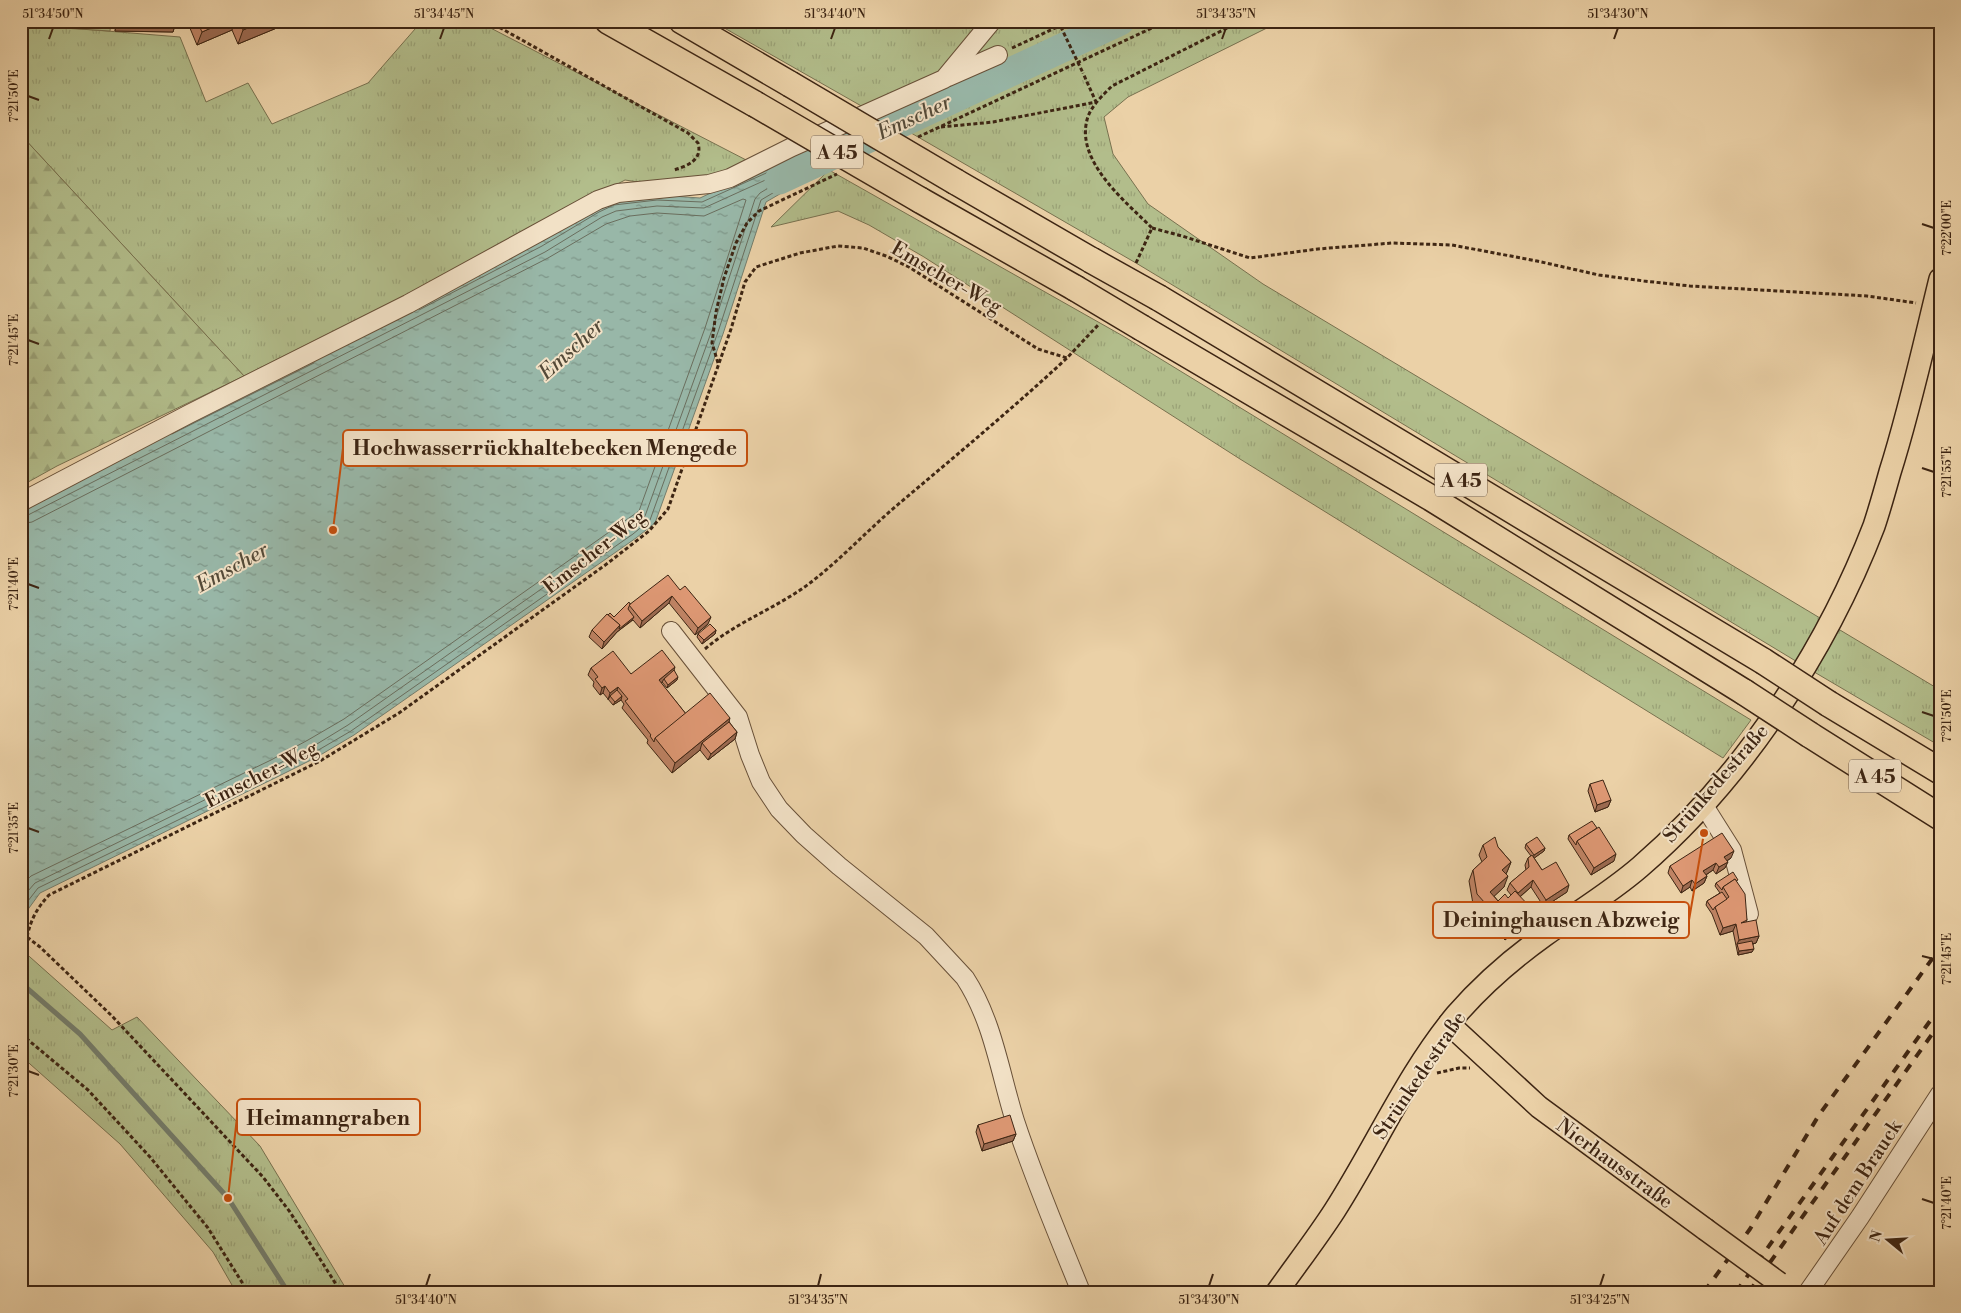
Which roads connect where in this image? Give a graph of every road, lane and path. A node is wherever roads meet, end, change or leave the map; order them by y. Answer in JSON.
{"nodes":[{"id":1,"x":488,"y":21,"type":"edge"},
{"id":2,"x":608,"y":21,"type":"edge"},
{"id":3,"x":682,"y":21,"type":"edge"},
{"id":4,"x":992,"y":21,"type":"edge"},
{"id":5,"x":1058,"y":21,"type":"edge"},
{"id":6,"x":1070,"y":21,"type":"edge"},
{"id":7,"x":1241,"y":21,"type":"edge"},
{"id":8,"x":998,"y":55,"type":"joint"},
{"id":9,"x":944,"y":78,"type":"junction"},
{"id":10,"x":1096,"y":102,"type":"junction"},
{"id":11,"x":936,"y":128,"type":"dead end"},
{"id":12,"x":668,"y":171,"type":"dead end"},
{"id":13,"x":1152,"y":228,"type":"junction"},
{"id":14,"x":1136,"y":263,"type":"dead end"},
{"id":15,"x":1940,"y":279,"type":"edge"},
{"id":16,"x":1935,"y":314,"type":"edge"},
{"id":17,"x":1100,"y":323,"type":"dead end"},
{"id":18,"x":1067,"y":358,"type":"junction"},
{"id":19,"x":21,"y":502,"type":"edge"},
{"id":20,"x":671,"y":632,"type":"dead end"},
{"id":21,"x":693,"y":660,"type":"junction"},
{"id":22,"x":1940,"y":772,"type":"edge"},
{"id":23,"x":1704,"y":804,"type":"junction"},
{"id":24,"x":1940,"y":817,"type":"edge"},
{"id":25,"x":1749,"y":914,"type":"edge"},
{"id":26,"x":21,"y":935,"type":"edge"},
{"id":27,"x":27,"y":937,"type":"junction"},
{"id":28,"x":1449,"y":1024,"type":"junction"},
{"id":29,"x":21,"y":1034,"type":"edge"},
{"id":30,"x":1940,"y":1094,"type":"edge"},
{"id":31,"x":1785,"y":1287,"type":"edge"},
{"id":32,"x":248,"y":1292,"type":"edge"},
{"id":33,"x":341,"y":1292,"type":"edge"},
{"id":34,"x":1081,"y":1292,"type":"edge"},
{"id":35,"x":1277,"y":1292,"type":"edge"},
{"id":36,"x":1808,"y":1292,"type":"edge"}],
"edges":[{"from":1,"to":12,"type":"path"},
{"from":2,"to":24,"type":"highway","number":"A 45","bridge":true},
{"from":3,"to":22,"type":"highway","number":"A 45","bridge":true},
{"from":4,"to":9,"type":"street"},
{"from":5,"to":10,"type":"path","bridge":true},
{"from":6,"to":8,"type":"path"},
{"from":7,"to":10,"type":"path"},
{"from":8,"to":9,"type":"street"},
{"from":9,"to":19,"type":"street"},
{"from":10,"to":11,"type":"path"},
{"from":10,"to":13,"type":"path"},
{"from":13,"to":14,"type":"path"},
{"from":13,"to":16,"type":"path"},
{"from":15,"to":16,"type":"main road","name":"Strünkedestraße"},
{"from":16,"to":23,"type":"main road","name":"Strünkedestraße"},
{"from":17,"to":18,"type":"path"},
{"from":18,"to":21,"type":"path"},
{"from":18,"to":27,"type":"path","name":"Emscher-Weg"},
{"from":20,"to":21,"type":"street"},
{"from":21,"to":34,"type":"street"},
{"from":23,"to":25,"type":"street"},
{"from":23,"to":28,"type":"main road","name":"Strünkedestraße"},
{"from":26,"to":27,"type":"path"},
{"from":27,"to":33,"type":"path"},
{"from":28,"to":31,"type":"main road","name":"Nierhausstraße","bridge":true},
{"from":28,"to":35,"type":"main road","name":"Strünkedestraße"},
{"from":29,"to":32,"type":"path"},
{"from":30,"to":36,"type":"street","name":"Auf dem Brauck"}]}
